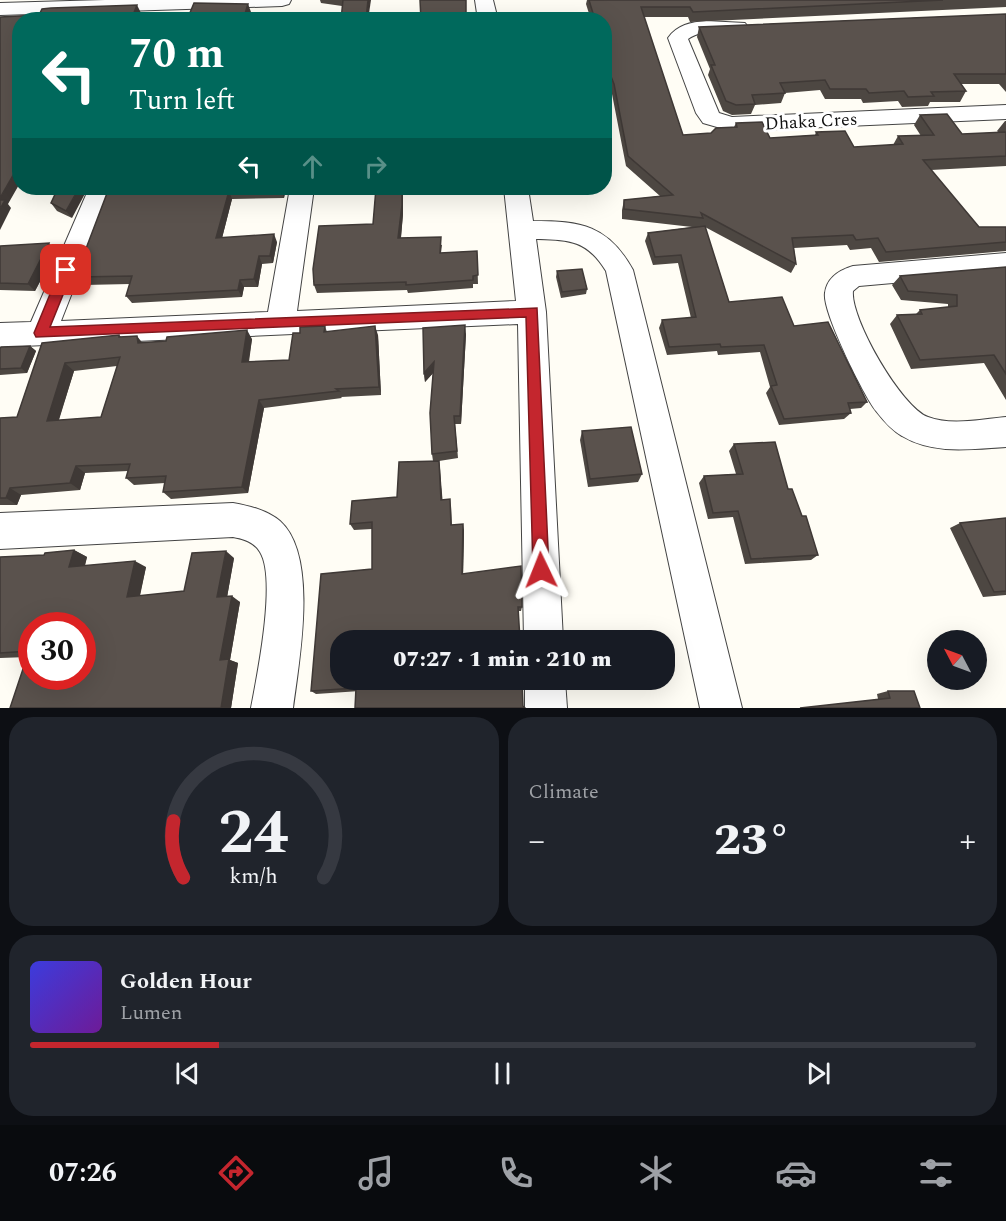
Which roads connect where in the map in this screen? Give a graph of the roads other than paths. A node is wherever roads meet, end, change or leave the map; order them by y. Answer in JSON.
{"nodes":[{"id":1,"x":274,"y":0,"type":"edge"},
{"id":2,"x":282,"y":0,"type":"edge"},
{"id":3,"x":23,"y":4,"type":"edge"},
{"id":4,"x":0,"y":9,"type":"edge"},
{"id":5,"x":171,"y":12,"type":"edge"},
{"id":6,"x":763,"y":26,"type":"edge"},
{"id":7,"x":1006,"y":112,"type":"edge"},
{"id":8,"x":98,"y":195,"type":"edge"},
{"id":9,"x":301,"y":195,"type":"edge"},
{"id":10,"x":517,"y":195,"type":"edge"},
{"id":11,"x":523,"y":230,"type":"junction"},
{"id":12,"x":1006,"y":263,"type":"edge"},
{"id":13,"x":532,"y":312,"type":"junction"},
{"id":14,"x":280,"y":322,"type":"junction"},
{"id":15,"x":41,"y":333,"type":"junction"},
{"id":16,"x":0,"y":335,"type":"edge"},
{"id":17,"x":1006,"y":432,"type":"edge"},
{"id":18,"x":0,"y":531,"type":"edge"},
{"id":19,"x":543,"y":630,"type":"edge"},
{"id":20,"x":545,"y":690,"type":"edge"},
{"id":21,"x":272,"y":708,"type":"edge"},
{"id":22,"x":546,"y":708,"type":"edge"},
{"id":23,"x":721,"y":708,"type":"edge"}],
"edges":[{"from":1,"to":2,"type":"street"},
{"from":1,"to":5,"type":"street"},
{"from":3,"to":4,"type":"street"},
{"from":3,"to":5,"type":"street"},
{"from":6,"to":7,"type":"street","name":"Dhaka Cres"},
{"from":8,"to":15,"type":"street"},
{"from":9,"to":14,"type":"street"},
{"from":10,"to":11,"type":"street"},
{"from":11,"to":13,"type":"street"},
{"from":11,"to":23,"type":"street"},
{"from":12,"to":17,"type":"street"},
{"from":13,"to":14,"type":"street"},
{"from":13,"to":19,"type":"street"},
{"from":14,"to":15,"type":"street"},
{"from":15,"to":16,"type":"street"},
{"from":18,"to":21,"type":"street"},
{"from":20,"to":22,"type":"street"}]}
